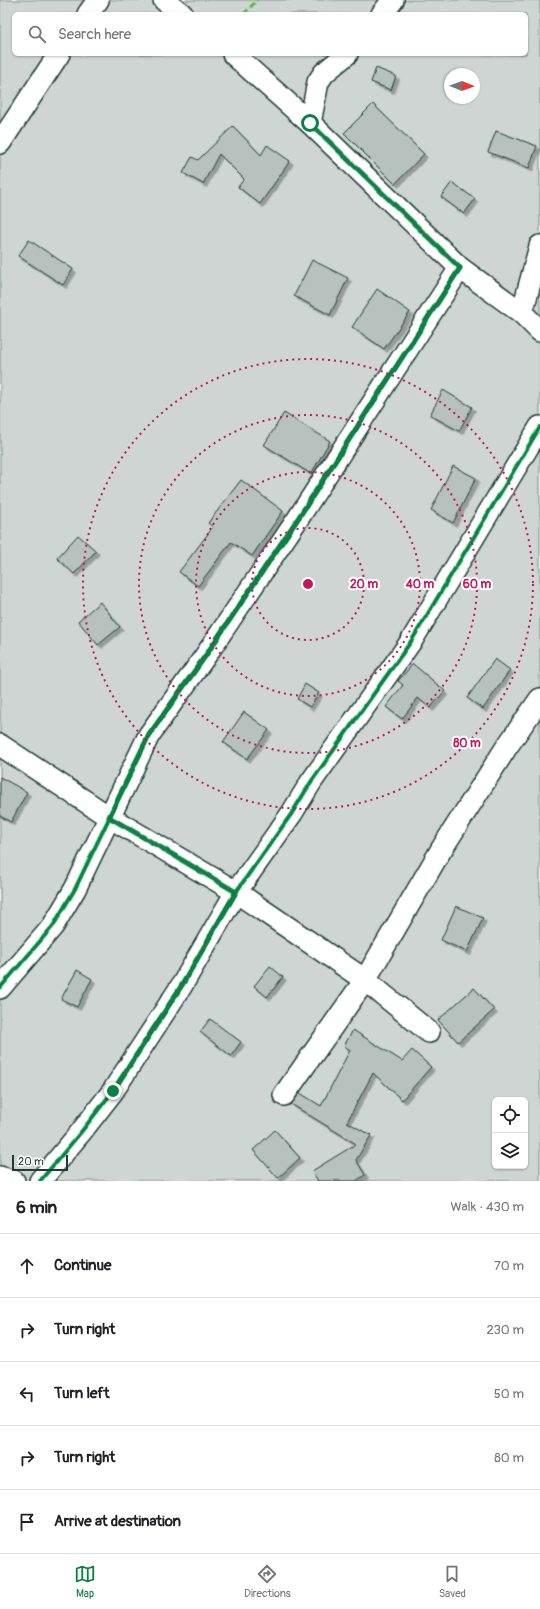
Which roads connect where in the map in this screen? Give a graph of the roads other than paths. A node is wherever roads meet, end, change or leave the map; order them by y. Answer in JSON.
{"nodes":[{"id":1,"x":98,"y":0,"type":"edge"},
{"id":2,"x":164,"y":0,"type":"edge"},
{"id":3,"x":392,"y":0,"type":"edge"},
{"id":4,"x":89,"y":12,"type":"edge"},
{"id":5,"x":179,"y":12,"type":"edge"},
{"id":6,"x":383,"y":12,"type":"edge"},
{"id":7,"x":58,"y":56,"type":"edge"},
{"id":8,"x":235,"y":56,"type":"edge"},
{"id":9,"x":345,"y":56,"type":"edge"},
{"id":10,"x":310,"y":123,"type":"junction"},
{"id":11,"x":0,"y":143,"type":"edge"},
{"id":12,"x":540,"y":246,"type":"edge"},
{"id":13,"x":460,"y":268,"type":"junction"},
{"id":14,"x":522,"y":313,"type":"junction"},
{"id":15,"x":540,"y":331,"type":"edge"},
{"id":16,"x":540,"y":427,"type":"edge"},
{"id":17,"x":540,"y":699,"type":"edge"},
{"id":18,"x":0,"y":745,"type":"edge"},
{"id":19,"x":109,"y":817,"type":"junction"},
{"id":20,"x":236,"y":892,"type":"junction"},
{"id":21,"x":365,"y":980,"type":"junction"},
{"id":22,"x":0,"y":988,"type":"edge"},
{"id":23,"x":429,"y":1032,"type":"dead end"},
{"id":24,"x":284,"y":1095,"type":"dead end"},
{"id":25,"x":0,"y":1177,"type":"edge"},
{"id":26,"x":14,"y":1181,"type":"edge"},
{"id":27,"x":40,"y":1181,"type":"edge"}],
"edges":[{"from":1,"to":4,"type":"street"},
{"from":2,"to":5,"type":"street"},
{"from":3,"to":6,"type":"street"},
{"from":7,"to":11,"type":"street"},
{"from":8,"to":10,"type":"street"},
{"from":9,"to":10,"type":"street"},
{"from":10,"to":13,"type":"street"},
{"from":12,"to":14,"type":"street"},
{"from":13,"to":14,"type":"street"},
{"from":13,"to":19,"type":"street"},
{"from":14,"to":15,"type":"street"},
{"from":16,"to":20,"type":"street"},
{"from":17,"to":21,"type":"street"},
{"from":18,"to":19,"type":"street"},
{"from":19,"to":20,"type":"street"},
{"from":19,"to":22,"type":"street"},
{"from":20,"to":21,"type":"street"},
{"from":20,"to":27,"type":"street"},
{"from":21,"to":23,"type":"street"},
{"from":21,"to":24,"type":"street"},
{"from":25,"to":26,"type":"street"}]}
